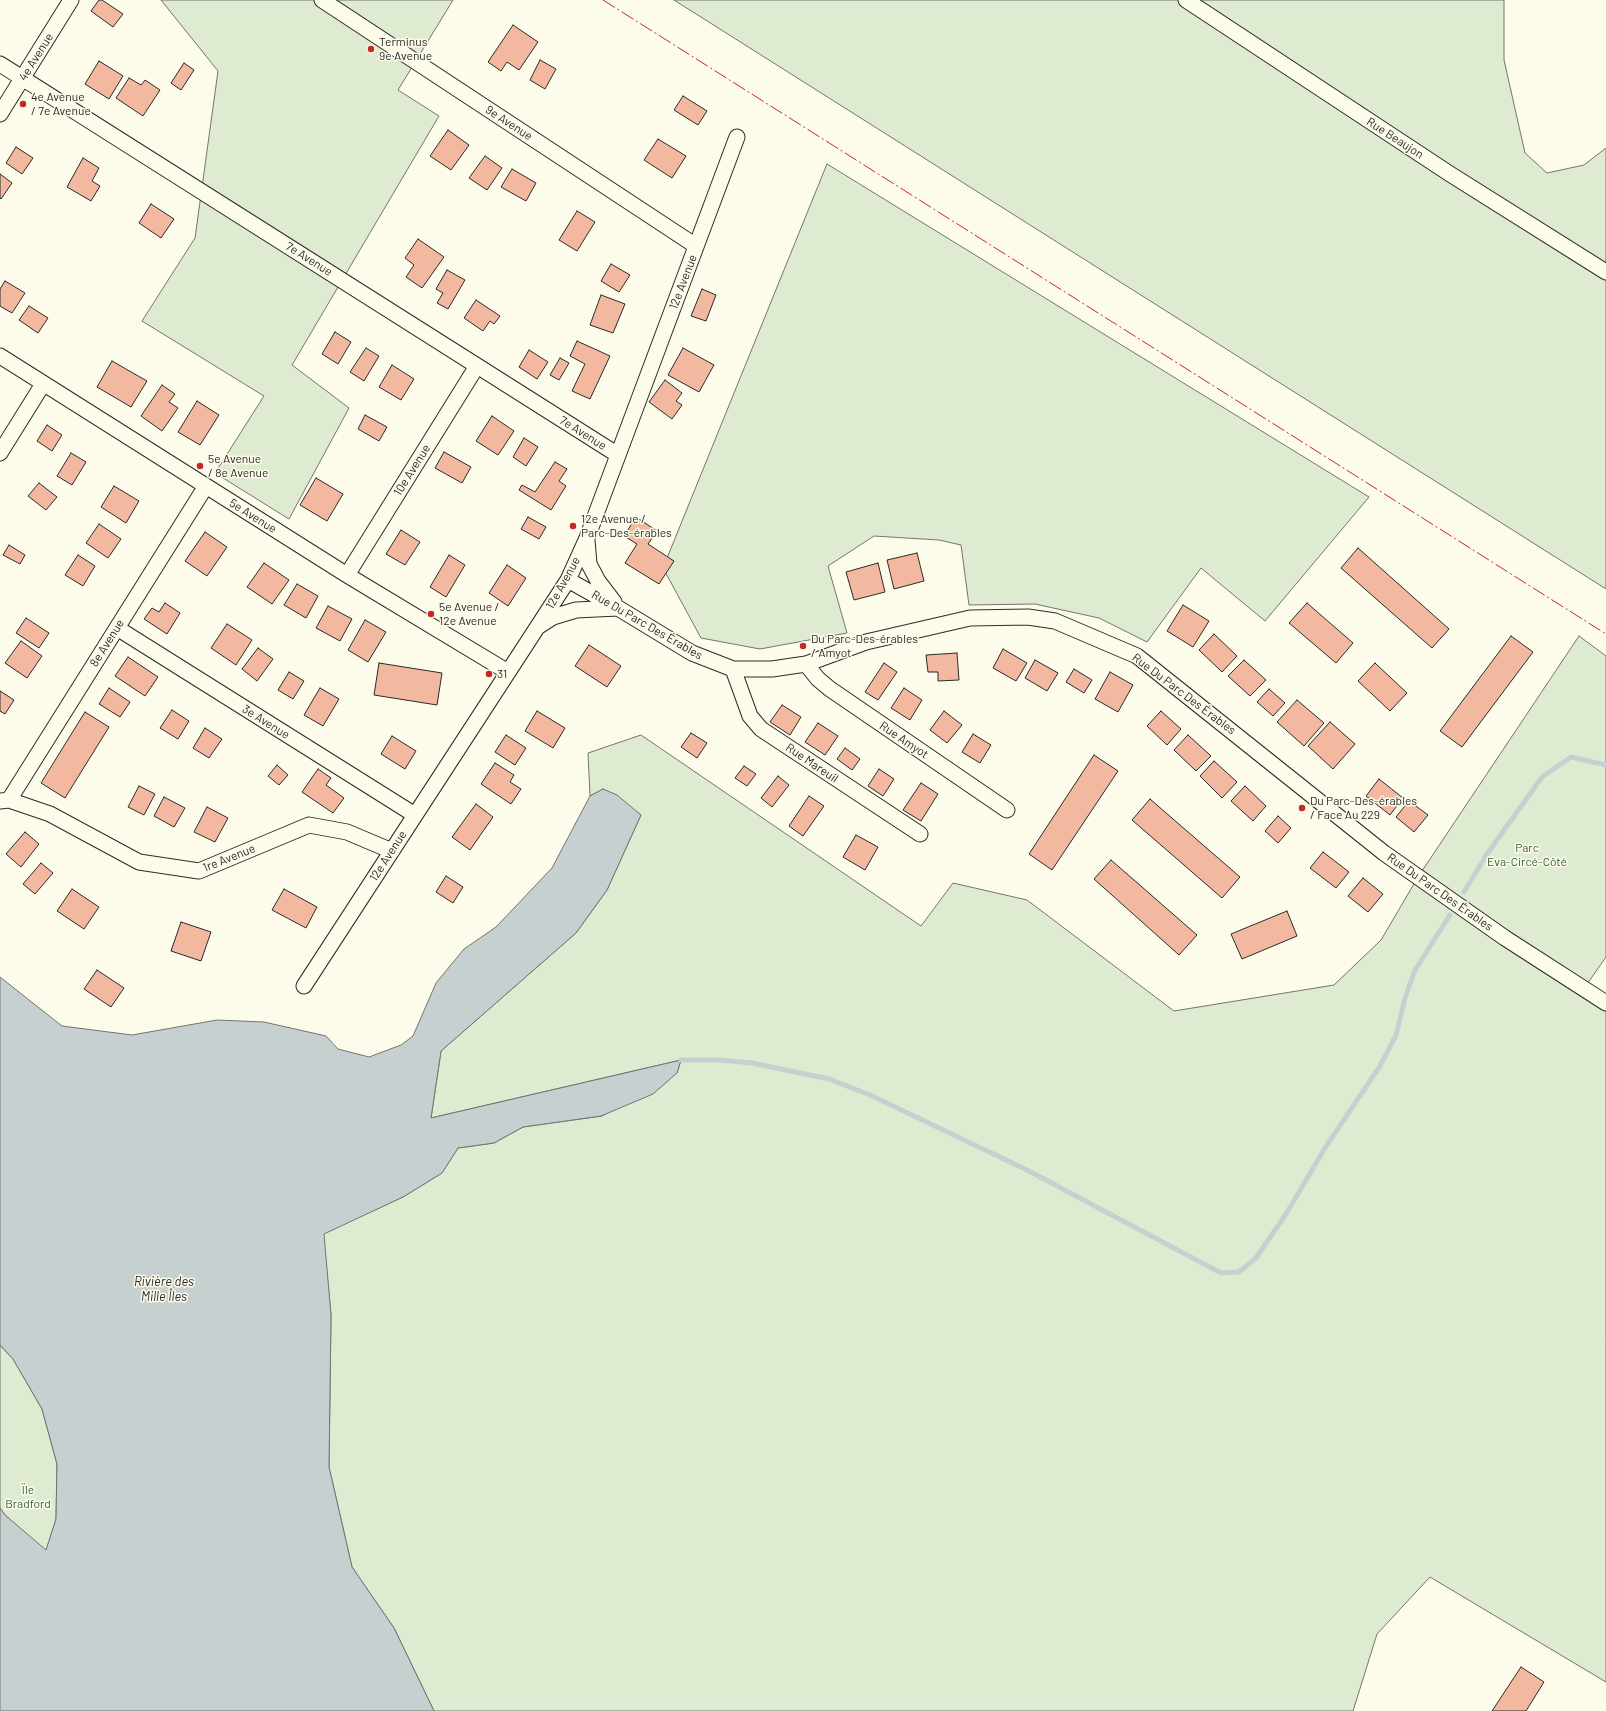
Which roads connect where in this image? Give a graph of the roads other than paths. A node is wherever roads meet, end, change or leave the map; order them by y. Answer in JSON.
{"nodes":[{"id":1,"x":71,"y":0,"type":"edge"},
{"id":2,"x":322,"y":0,"type":"edge"},
{"id":3,"x":1186,"y":0,"type":"edge"},
{"id":4,"x":0,"y":64,"type":"edge"},
{"id":5,"x":22,"y":78,"type":"junction"},
{"id":6,"x":0,"y":114,"type":"edge"},
{"id":7,"x":737,"y":137,"type":"dead end"},
{"id":8,"x":696,"y":246,"type":"junction"},
{"id":9,"x":1606,"y":272,"type":"edge"},
{"id":10,"x":0,"y":356,"type":"edge"},
{"id":11,"x":477,"y":366,"type":"junction"},
{"id":12,"x":43,"y":384,"type":"junction"},
{"id":13,"x":0,"y":453,"type":"edge"},
{"id":14,"x":618,"y":455,"type":"junction"},
{"id":15,"x":206,"y":486,"type":"junction"},
{"id":16,"x":587,"y":538,"type":"junction"},
{"id":17,"x":347,"y":575,"type":"junction"},
{"id":18,"x":568,"y":580,"type":"junction"},
{"id":19,"x":618,"y":608,"type":"junction"},
{"id":20,"x":538,"y":626,"type":"junction"},
{"id":21,"x":117,"y":628,"type":"junction"},
{"id":22,"x":806,"y":664,"type":"junction"},
{"id":23,"x":733,"y":669,"type":"junction"},
{"id":24,"x":508,"y":672,"type":"junction"},
{"id":25,"x":4,"y":801,"type":"edge"},
{"id":26,"x":1007,"y":810,"type":"dead end"},
{"id":27,"x":415,"y":815,"type":"junction"},
{"id":28,"x":920,"y":834,"type":"dead end"},
{"id":29,"x":392,"y":851,"type":"junction"},
{"id":30,"x":304,"y":986,"type":"dead end"},
{"id":31,"x":1606,"y":1003,"type":"edge"}],
"edges":[{"from":1,"to":5,"type":"street","name":"4e Avenue"},
{"from":2,"to":8,"type":"street","name":"9e Avenue"},
{"from":3,"to":9,"type":"street","name":"Rue Beaujon"},
{"from":4,"to":5,"type":"street","name":"7e Avenue"},
{"from":5,"to":6,"type":"street","name":"4e Avenue"},
{"from":5,"to":11,"type":"street","name":"7e Avenue"},
{"from":7,"to":8,"type":"street","name":"12e Avenue"},
{"from":8,"to":14,"type":"street","name":"12e Avenue"},
{"from":10,"to":12,"type":"street","name":"5e Avenue"},
{"from":11,"to":14,"type":"street","name":"7e Avenue"},
{"from":11,"to":17,"type":"street","name":"10e Avenue"},
{"from":12,"to":13,"type":"street"},
{"from":12,"to":15,"type":"street","name":"5e Avenue"},
{"from":14,"to":16,"type":"street","name":"12e Avenue"},
{"from":15,"to":17,"type":"street","name":"5e Avenue"},
{"from":15,"to":21,"type":"street","name":"8e Avenue"},
{"from":16,"to":18,"type":"street","name":"12e Avenue"},
{"from":16,"to":19,"type":"street"},
{"from":17,"to":24,"type":"street","name":"5e Avenue"},
{"from":18,"to":19,"type":"street","name":"Rue Du Parc Des Érables"},
{"from":18,"to":20,"type":"street","name":"12e Avenue"},
{"from":19,"to":20,"type":"street"},
{"from":19,"to":23,"type":"street","name":"Rue Du Parc Des Érables"},
{"from":20,"to":24,"type":"street","name":"12e Avenue"},
{"from":21,"to":25,"type":"street","name":"8e Avenue"},
{"from":21,"to":27,"type":"street","name":"3e Avenue"},
{"from":22,"to":23,"type":"street","name":"Rue Du Parc Des Érables"},
{"from":22,"to":26,"type":"street","name":"Rue Amyot"},
{"from":22,"to":31,"type":"street","name":"Rue Du Parc Des Érables"},
{"from":23,"to":28,"type":"street","name":"Rue Mareuil"},
{"from":24,"to":27,"type":"street","name":"12e Avenue"},
{"from":25,"to":29,"type":"street","name":"1re Avenue"},
{"from":27,"to":29,"type":"street","name":"12e Avenue"},
{"from":29,"to":30,"type":"street","name":"12e Avenue"}]}
